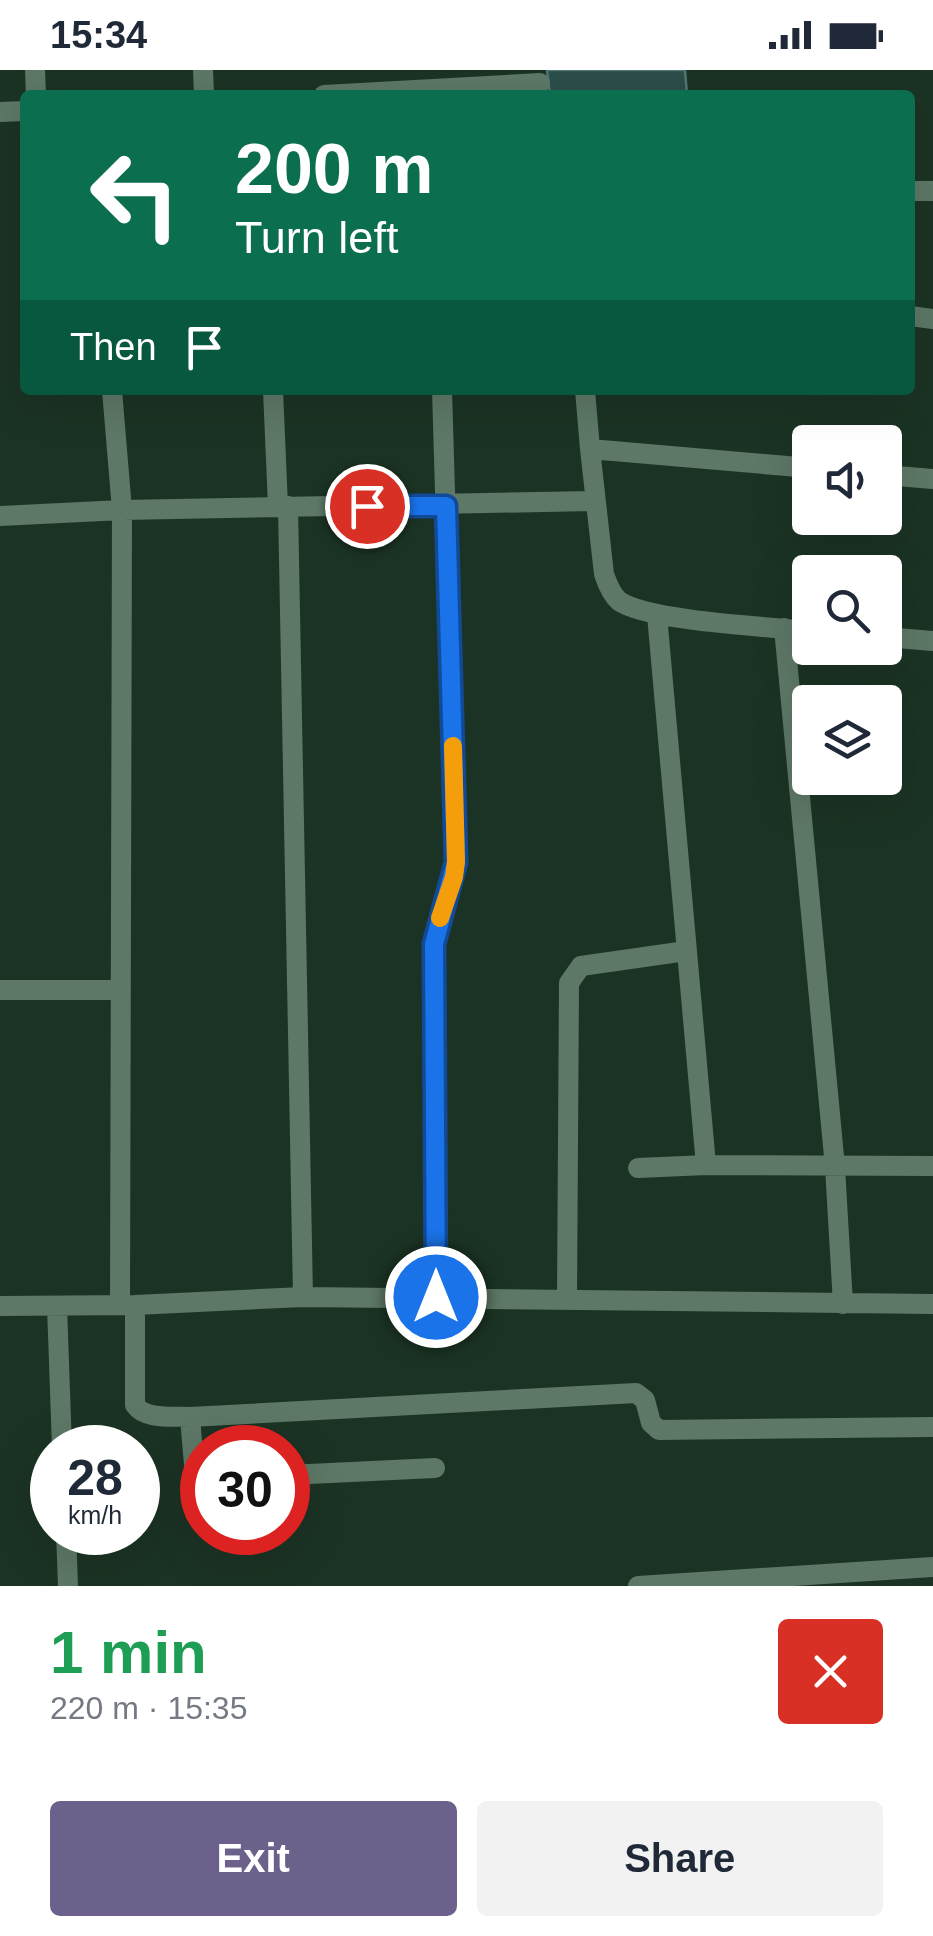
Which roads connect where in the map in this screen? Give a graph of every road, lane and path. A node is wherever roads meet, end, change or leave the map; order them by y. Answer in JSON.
{"nodes":[{"id":1,"x":453,"y":78,"type":"edge"},
{"id":2,"x":540,"y":83,"type":"edge"},
{"id":3,"x":430,"y":90,"type":"edge"},
{"id":4,"x":112,"y":395,"type":"edge"},
{"id":5,"x":273,"y":395,"type":"edge"},
{"id":6,"x":442,"y":395,"type":"edge"},
{"id":7,"x":585,"y":395,"type":"edge"},
{"id":8,"x":590,"y":449,"type":"junction"},
{"id":9,"x":792,"y":466,"type":"edge"},
{"id":10,"x":902,"y":476,"type":"edge"},
{"id":11,"x":933,"y":479,"type":"edge"},
{"id":12,"x":593,"y":501,"type":"junction"},
{"id":13,"x":283,"y":506,"type":"junction"},
{"id":14,"x":446,"y":506,"type":"junction"},
{"id":15,"x":122,"y":510,"type":"junction"},
{"id":16,"x":0,"y":516,"type":"edge"},
{"id":17,"x":657,"y":614,"type":"junction"},
{"id":18,"x":784,"y":628,"type":"junction"},
{"id":19,"x":792,"y":629,"type":"edge"},
{"id":20,"x":902,"y":638,"type":"edge"},
{"id":21,"x":932,"y":641,"type":"edge"},
{"id":22,"x":933,"y":653,"type":"edge"},
{"id":23,"x":686,"y":951,"type":"junction"},
{"id":24,"x":0,"y":990,"type":"edge"},
{"id":25,"x":119,"y":990,"type":"junction"},
{"id":26,"x":706,"y":1165,"type":"junction"},
{"id":27,"x":933,"y":1166,"type":"edge"},
{"id":28,"x":638,"y":1168,"type":"dead end"},
{"id":29,"x":835,"y":1168,"type":"junction"},
{"id":30,"x":303,"y":1297,"type":"junction"},
{"id":31,"x":436,"y":1297,"type":"junction"},
{"id":32,"x":566,"y":1300,"type":"junction"},
{"id":33,"x":843,"y":1304,"type":"junction"},
{"id":34,"x":933,"y":1304,"type":"edge"},
{"id":35,"x":128,"y":1305,"type":"junction"},
{"id":36,"x":0,"y":1306,"type":"edge"},
{"id":37,"x":57,"y":1306,"type":"junction"},
{"id":38,"x":190,"y":1417,"type":"junction"},
{"id":39,"x":61,"y":1425,"type":"edge"},
{"id":40,"x":191,"y":1425,"type":"edge"},
{"id":41,"x":933,"y":1427,"type":"edge"},
{"id":42,"x":435,"y":1468,"type":"dead end"},
{"id":43,"x":310,"y":1474,"type":"edge"},
{"id":44,"x":67,"y":1555,"type":"edge"},
{"id":45,"x":933,"y":1567,"type":"edge"},
{"id":46,"x":68,"y":1586,"type":"edge"},
{"id":47,"x":638,"y":1586,"type":"edge"}],
"edges":[{"from":1,"to":2,"type":"street"},
{"from":1,"to":3,"type":"street"},
{"from":4,"to":15,"type":"street"},
{"from":5,"to":13,"type":"street"},
{"from":6,"to":14,"type":"street"},
{"from":7,"to":8,"type":"street"},
{"from":8,"to":9,"type":"street"},
{"from":8,"to":12,"type":"street"},
{"from":10,"to":11,"type":"street"},
{"from":12,"to":14,"type":"street"},
{"from":12,"to":17,"type":"street"},
{"from":13,"to":14,"type":"street"},
{"from":13,"to":15,"type":"street"},
{"from":13,"to":30,"type":"street"},
{"from":14,"to":31,"type":"street"},
{"from":15,"to":16,"type":"street"},
{"from":15,"to":25,"type":"street"},
{"from":17,"to":18,"type":"street"},
{"from":17,"to":23,"type":"street"},
{"from":18,"to":19,"type":"street"},
{"from":18,"to":29,"type":"street"},
{"from":20,"to":21,"type":"street"},
{"from":21,"to":22,"type":"street"},
{"from":23,"to":26,"type":"street"},
{"from":23,"to":32,"type":"street"},
{"from":24,"to":25,"type":"street"},
{"from":25,"to":35,"type":"street"},
{"from":26,"to":28,"type":"street"},
{"from":26,"to":29,"type":"street"},
{"from":27,"to":29,"type":"street"},
{"from":29,"to":33,"type":"street"},
{"from":30,"to":31,"type":"street"},
{"from":30,"to":35,"type":"street"},
{"from":31,"to":32,"type":"street"},
{"from":32,"to":33,"type":"street"},
{"from":33,"to":34,"type":"street"},
{"from":35,"to":37,"type":"street"},
{"from":35,"to":38,"type":"street"},
{"from":36,"to":37,"type":"street"},
{"from":37,"to":39,"type":"street"},
{"from":38,"to":40,"type":"street"},
{"from":38,"to":41,"type":"street"},
{"from":42,"to":43,"type":"street"},
{"from":44,"to":46,"type":"street"},
{"from":45,"to":47,"type":"street"}]}
